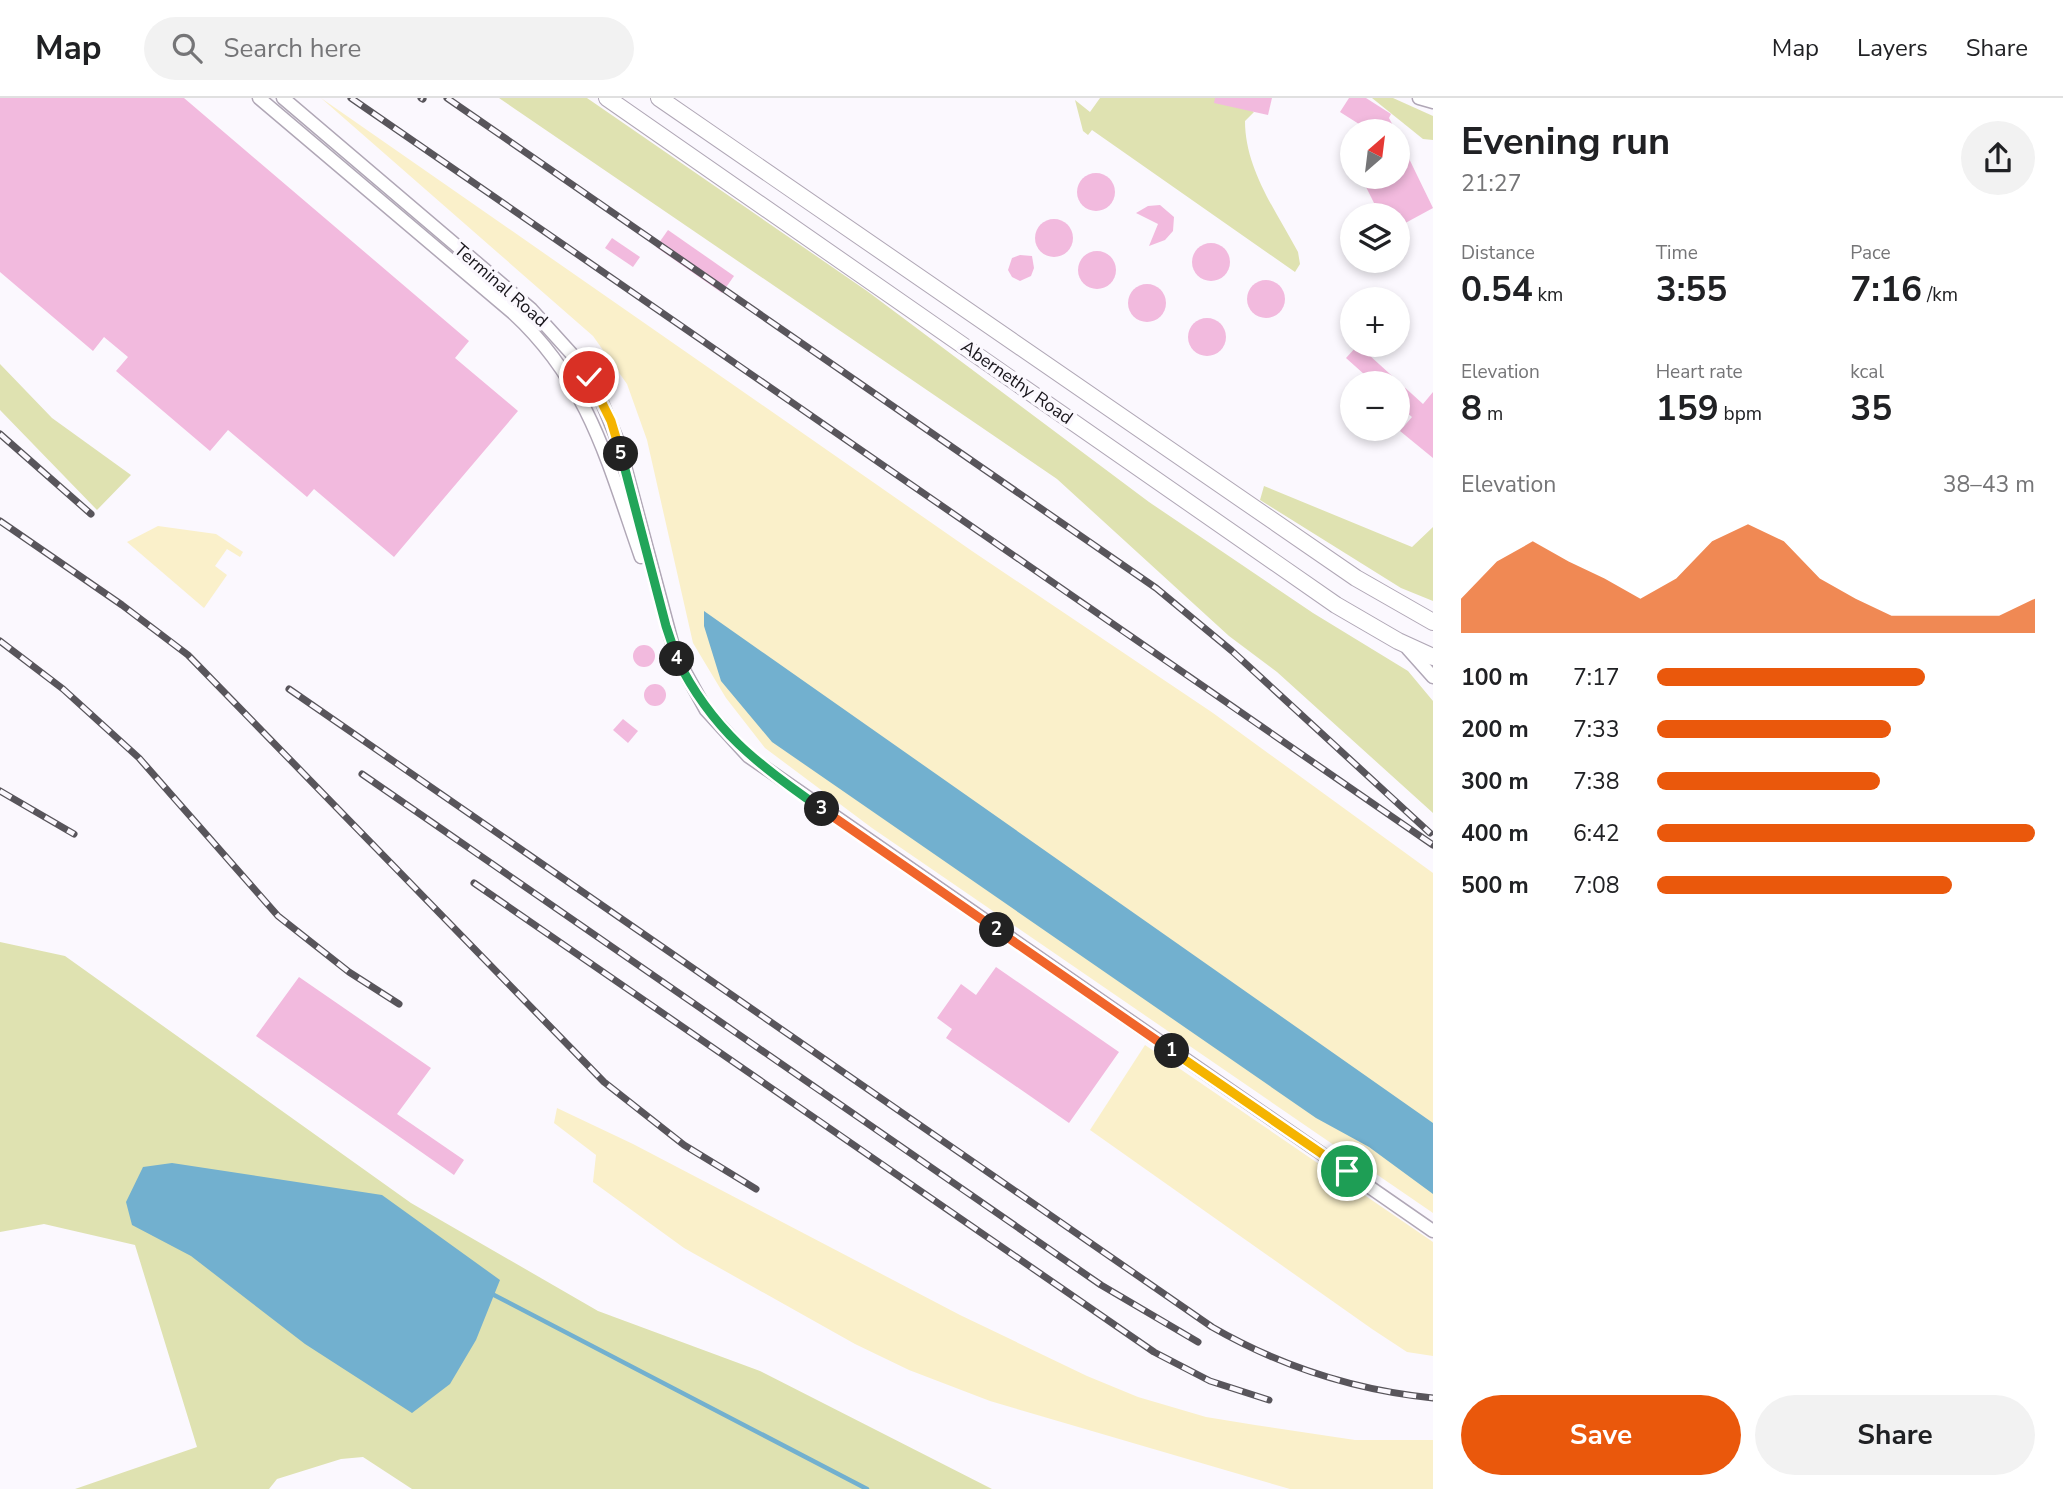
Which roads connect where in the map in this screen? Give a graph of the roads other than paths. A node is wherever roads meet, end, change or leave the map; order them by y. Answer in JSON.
{"nodes":[{"id":1,"x":259,"y":98,"type":"edge"},
{"id":2,"x":283,"y":98,"type":"edge"},
{"id":3,"x":607,"y":98,"type":"edge"},
{"id":4,"x":659,"y":98,"type":"edge"},
{"id":5,"x":1419,"y":98,"type":"edge"},
{"id":6,"x":1433,"y":102,"type":"edge"},
{"id":7,"x":1380,"y":593,"type":"junction"},
{"id":8,"x":1433,"y":608,"type":"edge"},
{"id":9,"x":1433,"y":622,"type":"edge"},
{"id":10,"x":666,"y":626,"type":"junction"},
{"id":11,"x":1398,"y":641,"type":"junction"},
{"id":12,"x":1433,"y":657,"type":"edge"},
{"id":13,"x":1433,"y":677,"type":"edge"},
{"id":14,"x":1433,"y":1231,"type":"edge"}],
"edges":[{"from":1,"to":10,"type":"street"},
{"from":2,"to":10,"type":"street","name":"Terminal Road"},
{"from":3,"to":11,"type":"main road","name":"Abernethy Road"},
{"from":4,"to":7,"type":"main road","name":"Abernethy Road"},
{"from":5,"to":6,"type":"street"},
{"from":7,"to":8,"type":"main road"},
{"from":7,"to":9,"type":"main road","name":"Abernethy Road"},
{"from":10,"to":14,"type":"street","name":"Terminal Road"},
{"from":11,"to":12,"type":"main road","name":"Abernethy Road"},
{"from":11,"to":13,"type":"street"}]}
